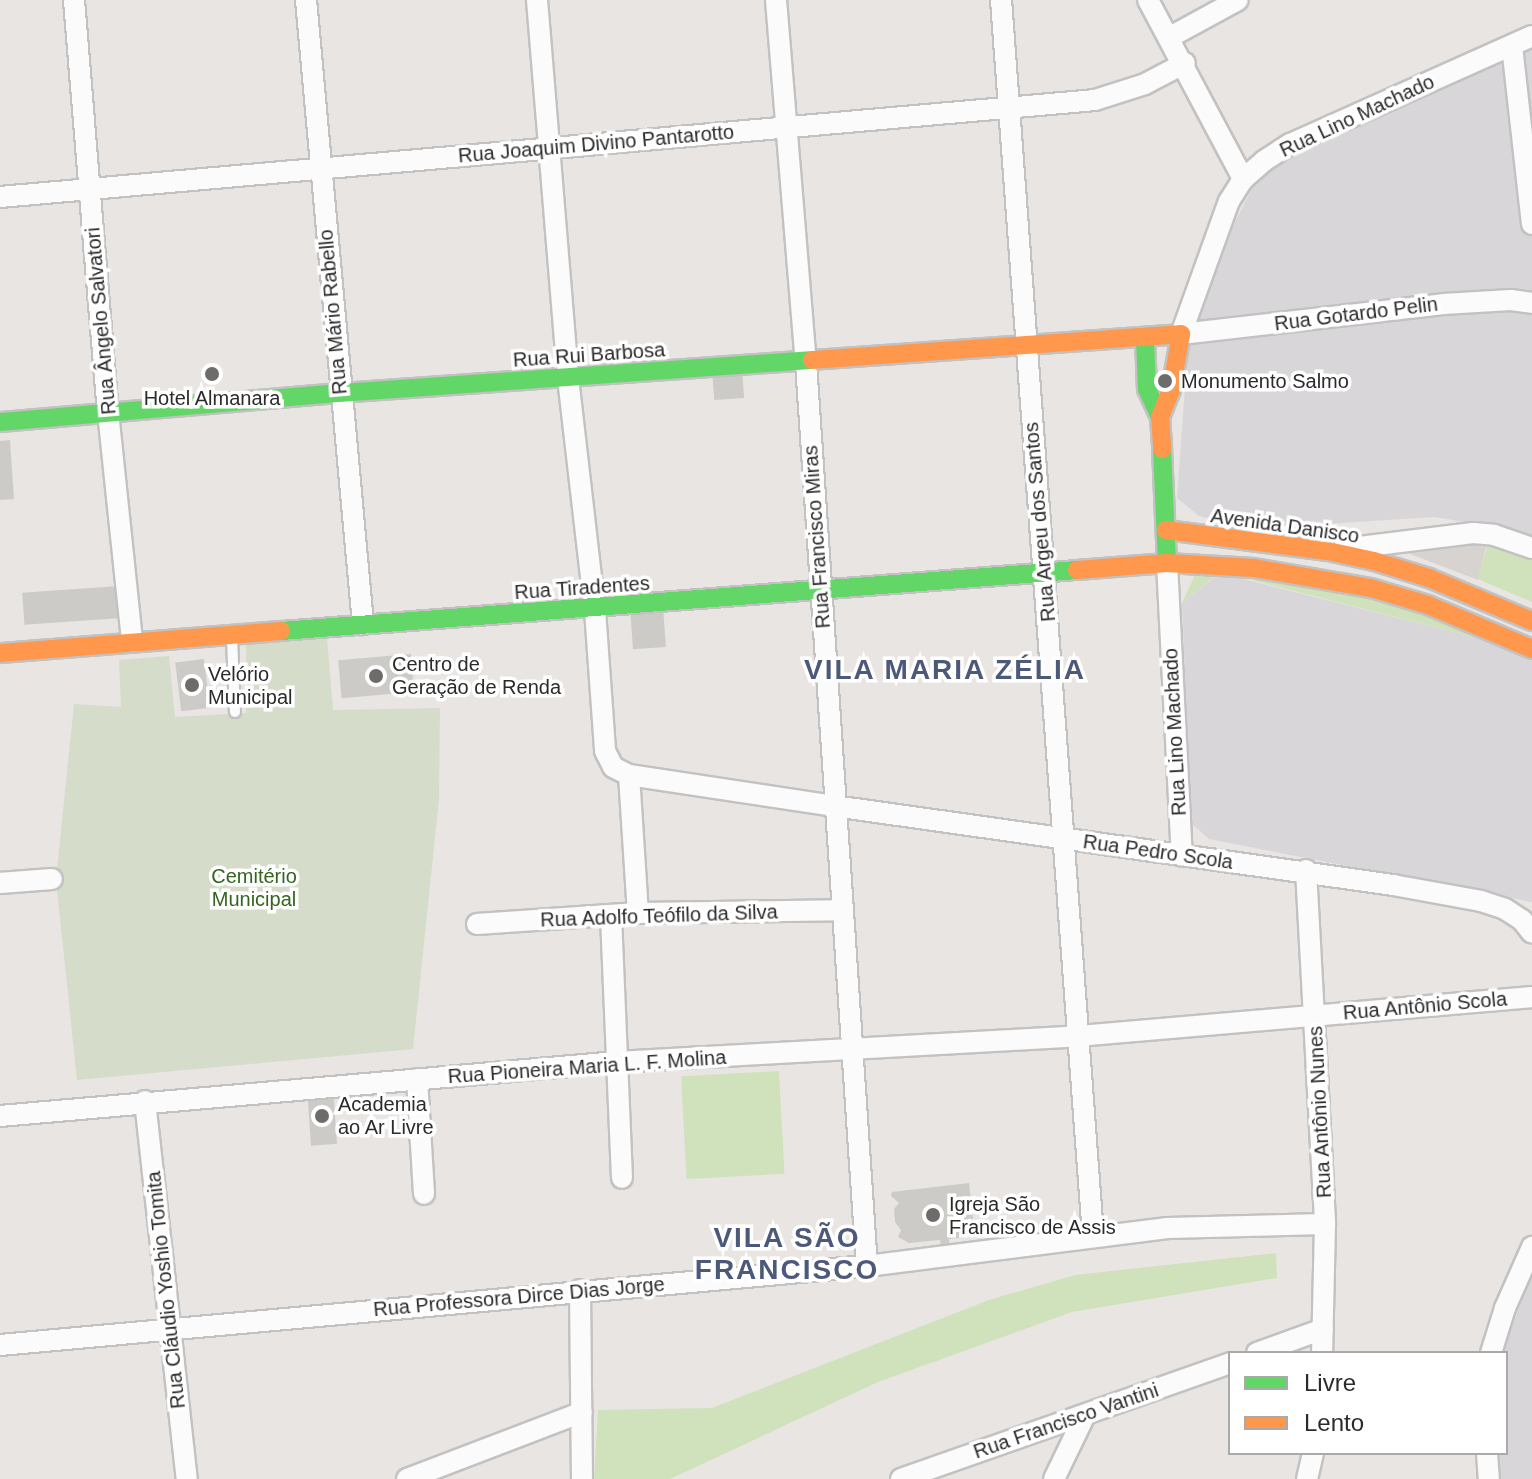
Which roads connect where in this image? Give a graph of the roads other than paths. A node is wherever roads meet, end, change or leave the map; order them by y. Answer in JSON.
{"nodes":[{"id":1,"x":74,"y":0,"type":"edge"},
{"id":2,"x":306,"y":0,"type":"edge"},
{"id":3,"x":537,"y":0,"type":"edge"},
{"id":4,"x":776,"y":0,"type":"edge"},
{"id":5,"x":1001,"y":0,"type":"edge"},
{"id":6,"x":1148,"y":0,"type":"edge"},
{"id":7,"x":1238,"y":0,"type":"edge"},
{"id":8,"x":1532,"y":36,"type":"edge"},
{"id":9,"x":1170,"y":37,"type":"junction"},
{"id":10,"x":1512,"y":46,"type":"junction"},
{"id":11,"x":1185,"y":63,"type":"junction"},
{"id":12,"x":1008,"y":107,"type":"junction"},
{"id":13,"x":787,"y":127,"type":"junction"},
{"id":14,"x":548,"y":147,"type":"junction"},
{"id":15,"x":321,"y":168,"type":"junction"},
{"id":16,"x":1243,"y":179,"type":"junction"},
{"id":17,"x":90,"y":189,"type":"junction"},
{"id":18,"x":0,"y":197,"type":"edge"},
{"id":19,"x":1532,"y":224,"type":"edge"},
{"id":20,"x":1532,"y":303,"type":"edge"},
{"id":21,"x":1181,"y":334,"type":"junction"},
{"id":22,"x":1145,"y":338,"type":"junction"},
{"id":23,"x":1025,"y":346,"type":"junction"},
{"id":24,"x":806,"y":363,"type":"junction"},
{"id":25,"x":568,"y":378,"type":"junction"},
{"id":26,"x":340,"y":393,"type":"junction"},
{"id":27,"x":108,"y":412,"type":"junction"},
{"id":28,"x":1160,"y":417,"type":"junction"},
{"id":29,"x":0,"y":422,"type":"edge"},
{"id":30,"x":1166,"y":530,"type":"junction"},
{"id":31,"x":1532,"y":548,"type":"edge"},
{"id":32,"x":1328,"y":551,"type":"junction"},
{"id":33,"x":1167,"y":563,"type":"junction"},
{"id":34,"x":1044,"y":571,"type":"junction"},
{"id":35,"x":820,"y":591,"type":"junction"},
{"id":36,"x":595,"y":610,"type":"junction"},
{"id":37,"x":1532,"y":621,"type":"edge"},
{"id":38,"x":363,"y":624,"type":"junction"},
{"id":39,"x":232,"y":637,"type":"junction"},
{"id":40,"x":132,"y":642,"type":"junction"},
{"id":41,"x":1532,"y":649,"type":"edge"},
{"id":42,"x":0,"y":653,"type":"edge"},
{"id":43,"x":235,"y":712,"type":"dead end"},
{"id":44,"x":629,"y":775,"type":"junction"},
{"id":45,"x":834,"y":806,"type":"junction"},
{"id":46,"x":1063,"y":839,"type":"junction"},
{"id":47,"x":1182,"y":856,"type":"junction"},
{"id":48,"x":1306,"y":870,"type":"junction"},
{"id":49,"x":52,"y":879,"type":"dead end"},
{"id":50,"x":0,"y":883,"type":"edge"},
{"id":51,"x":841,"y":910,"type":"junction"},
{"id":52,"x":638,"y":913,"type":"junction"},
{"id":53,"x":611,"y":916,"type":"junction"},
{"id":54,"x":477,"y":924,"type":"dead end"},
{"id":55,"x":1532,"y":933,"type":"edge"},
{"id":56,"x":1532,"y":997,"type":"edge"},
{"id":57,"x":1315,"y":1016,"type":"junction"},
{"id":58,"x":1078,"y":1036,"type":"junction"},
{"id":59,"x":852,"y":1051,"type":"junction"},
{"id":60,"x":617,"y":1062,"type":"junction"},
{"id":61,"x":417,"y":1079,"type":"junction"},
{"id":62,"x":145,"y":1101,"type":"junction"},
{"id":63,"x":0,"y":1116,"type":"edge"},
{"id":64,"x":622,"y":1178,"type":"dead end"},
{"id":65,"x":424,"y":1194,"type":"dead end"},
{"id":66,"x":1325,"y":1224,"type":"junction"},
{"id":67,"x":1093,"y":1236,"type":"junction"},
{"id":68,"x":1532,"y":1247,"type":"edge"},
{"id":69,"x":867,"y":1266,"type":"junction"},
{"id":70,"x":580,"y":1290,"type":"junction"},
{"id":71,"x":1323,"y":1329,"type":"junction"},
{"id":72,"x":171,"y":1331,"type":"junction"},
{"id":73,"x":0,"y":1345,"type":"edge"},
{"id":74,"x":1262,"y":1351,"type":"edge"},
{"id":75,"x":1322,"y":1351,"type":"edge"},
{"id":76,"x":1492,"y":1351,"type":"edge"},
{"id":77,"x":1228,"y":1364,"type":"edge"},
{"id":78,"x":582,"y":1412,"type":"junction"},
{"id":79,"x":1085,"y":1415,"type":"junction"},
{"id":80,"x":1313,"y":1455,"type":"edge"},
{"id":81,"x":1487,"y":1455,"type":"edge"},
{"id":82,"x":187,"y":1479,"type":"edge"},
{"id":83,"x":407,"y":1479,"type":"edge"},
{"id":84,"x":582,"y":1479,"type":"edge"},
{"id":85,"x":901,"y":1479,"type":"edge"},
{"id":86,"x":1054,"y":1479,"type":"edge"},
{"id":87,"x":1307,"y":1479,"type":"edge"},
{"id":88,"x":1489,"y":1479,"type":"edge"}],
"edges":[{"from":1,"to":17,"type":"street","name":"Rua Ângelo Salvatori"},
{"from":2,"to":15,"type":"street","name":"Rua Mário Rabello"},
{"from":3,"to":14,"type":"street"},
{"from":4,"to":13,"type":"street","name":"Rua Francisco Miras"},
{"from":5,"to":12,"type":"street","name":"Rua Argeu dos Santos"},
{"from":6,"to":9,"type":"street"},
{"from":7,"to":9,"type":"street"},
{"from":8,"to":10,"type":"street","name":"Rua Lino Machado"},
{"from":9,"to":11,"type":"street"},
{"from":10,"to":16,"type":"street","name":"Rua Lino Machado"},
{"from":10,"to":19,"type":"street"},
{"from":11,"to":12,"type":"street","name":"Rua Joaquim Divino Pantarotto"},
{"from":11,"to":16,"type":"street"},
{"from":12,"to":13,"type":"street","name":"Rua Joaquim Divino Pantarotto"},
{"from":12,"to":23,"type":"street","name":"Rua Argeu dos Santos"},
{"from":13,"to":14,"type":"street","name":"Rua Joaquim Divino Pantarotto"},
{"from":13,"to":24,"type":"street","name":"Rua Francisco Miras"},
{"from":14,"to":15,"type":"street","name":"Rua Joaquim Divino Pantarotto"},
{"from":14,"to":25,"type":"street"},
{"from":15,"to":17,"type":"street","name":"Rua Joaquim Divino Pantarotto"},
{"from":15,"to":26,"type":"street","name":"Rua Mário Rabello"},
{"from":16,"to":21,"type":"street","name":"Rua Lino Machado"},
{"from":17,"to":18,"type":"street","name":"Rua Joaquim Divino Pantarotto"},
{"from":17,"to":27,"type":"street","name":"Rua Ângelo Salvatori"},
{"from":20,"to":21,"type":"street","name":"Rua Gotardo Pelin"},
{"from":21,"to":22,"type":"main road","name":"Rua Rui Barbosa"},
{"from":21,"to":28,"type":"main road","name":"Rua Lino Machado"},
{"from":22,"to":23,"type":"main road","name":"Rua Rui Barbosa"},
{"from":22,"to":28,"type":"main road","name":"Rua Lino Machado"},
{"from":23,"to":24,"type":"main road","name":"Rua Rui Barbosa"},
{"from":23,"to":34,"type":"street","name":"Rua Argeu dos Santos"},
{"from":24,"to":25,"type":"main road","name":"Rua Rui Barbosa"},
{"from":24,"to":35,"type":"street","name":"Rua Francisco Miras"},
{"from":25,"to":26,"type":"main road","name":"Rua Rui Barbosa"},
{"from":25,"to":36,"type":"street"},
{"from":26,"to":27,"type":"main road","name":"Rua Rui Barbosa"},
{"from":26,"to":38,"type":"street","name":"Rua Mário Rabello"},
{"from":27,"to":29,"type":"main road","name":"Rua Rui Barbosa"},
{"from":27,"to":40,"type":"street","name":"Rua Ângelo Salvatori"},
{"from":28,"to":30,"type":"main road","name":"Rua Lino Machado"},
{"from":30,"to":32,"type":"main road","name":"Avenida Danisco"},
{"from":30,"to":33,"type":"main road","name":"Rua Lino Machado"},
{"from":31,"to":32,"type":"street"},
{"from":32,"to":37,"type":"main road","name":"Avenida Danisco"},
{"from":33,"to":34,"type":"main road","name":"Rua Tiradentes"},
{"from":33,"to":41,"type":"main road"},
{"from":33,"to":47,"type":"street","name":"Rua Lino Machado"},
{"from":34,"to":35,"type":"main road","name":"Rua Tiradentes"},
{"from":34,"to":46,"type":"street","name":"Rua Argeu dos Santos"},
{"from":35,"to":36,"type":"main road","name":"Rua Tiradentes"},
{"from":35,"to":45,"type":"street","name":"Rua Francisco Miras"},
{"from":36,"to":38,"type":"main road","name":"Rua Tiradentes"},
{"from":36,"to":44,"type":"street"},
{"from":38,"to":39,"type":"main road","name":"Rua Tiradentes"},
{"from":39,"to":40,"type":"main road","name":"Rua Tiradentes"},
{"from":39,"to":43,"type":"lane"},
{"from":40,"to":42,"type":"main road","name":"Rua Tiradentes"},
{"from":44,"to":45,"type":"street","name":"Rua Pedro Scola"},
{"from":44,"to":52,"type":"street"},
{"from":45,"to":46,"type":"street","name":"Rua Pedro Scola"},
{"from":45,"to":51,"type":"street","name":"Rua Francisco Miras"},
{"from":46,"to":47,"type":"street","name":"Rua Pedro Scola"},
{"from":46,"to":58,"type":"street","name":"Rua Argeu dos Santos"},
{"from":47,"to":48,"type":"street","name":"Rua Pedro Scola"},
{"from":48,"to":55,"type":"street","name":"Rua Pedro Scola"},
{"from":48,"to":57,"type":"street","name":"Rua Antônio Nunes"},
{"from":49,"to":50,"type":"street"},
{"from":51,"to":52,"type":"street","name":"Rua Adolfo Teófilo da Silva"},
{"from":51,"to":59,"type":"street","name":"Rua Francisco Miras"},
{"from":52,"to":53,"type":"street","name":"Rua Adolfo Teófilo da Silva"},
{"from":53,"to":54,"type":"street","name":"Rua Adolfo Teófilo da Silva"},
{"from":53,"to":60,"type":"street"},
{"from":56,"to":57,"type":"street","name":"Rua Antônio Scola"},
{"from":57,"to":58,"type":"street","name":"Rua Antônio Scola"},
{"from":57,"to":66,"type":"street","name":"Rua Antônio Nunes"},
{"from":58,"to":59,"type":"street","name":"Rua Pioneira Maria L. F. Molina"},
{"from":58,"to":67,"type":"street","name":"Rua Argeu dos Santos"},
{"from":59,"to":60,"type":"street","name":"Rua Pioneira Maria L. F. Molina"},
{"from":59,"to":69,"type":"street","name":"Rua Francisco Miras"},
{"from":60,"to":61,"type":"street","name":"Rua Pioneira Maria L. F. Molina"},
{"from":60,"to":64,"type":"street"},
{"from":61,"to":62,"type":"street","name":"Rua Pioneira Maria L. F. Molina"},
{"from":61,"to":65,"type":"street"},
{"from":62,"to":63,"type":"street","name":"Rua Pioneira Maria L. F. Molina"},
{"from":62,"to":72,"type":"street","name":"Rua Cláudio Yoshio Tomita"},
{"from":66,"to":67,"type":"street","name":"Rua Professora Dirce Dias Jorge"},
{"from":66,"to":71,"type":"street","name":"Rua Antônio Nunes"},
{"from":67,"to":69,"type":"street","name":"Rua Professora Dirce Dias Jorge"},
{"from":68,"to":76,"type":"street"},
{"from":69,"to":70,"type":"street","name":"Rua Professora Dirce Dias Jorge"},
{"from":70,"to":72,"type":"street","name":"Rua Professora Dirce Dias Jorge"},
{"from":70,"to":78,"type":"street"},
{"from":71,"to":74,"type":"street"},
{"from":71,"to":75,"type":"street","name":"Rua Antônio Nunes"},
{"from":72,"to":73,"type":"street","name":"Rua Professora Dirce Dias Jorge"},
{"from":72,"to":82,"type":"street","name":"Rua Cláudio Yoshio Tomita"},
{"from":77,"to":79,"type":"street","name":"Rua Francisco Vantini"},
{"from":78,"to":83,"type":"street"},
{"from":78,"to":84,"type":"street"},
{"from":79,"to":85,"type":"street","name":"Rua Francisco Vantini"},
{"from":79,"to":86,"type":"street"},
{"from":80,"to":87,"type":"street"},
{"from":81,"to":88,"type":"street"}]}
